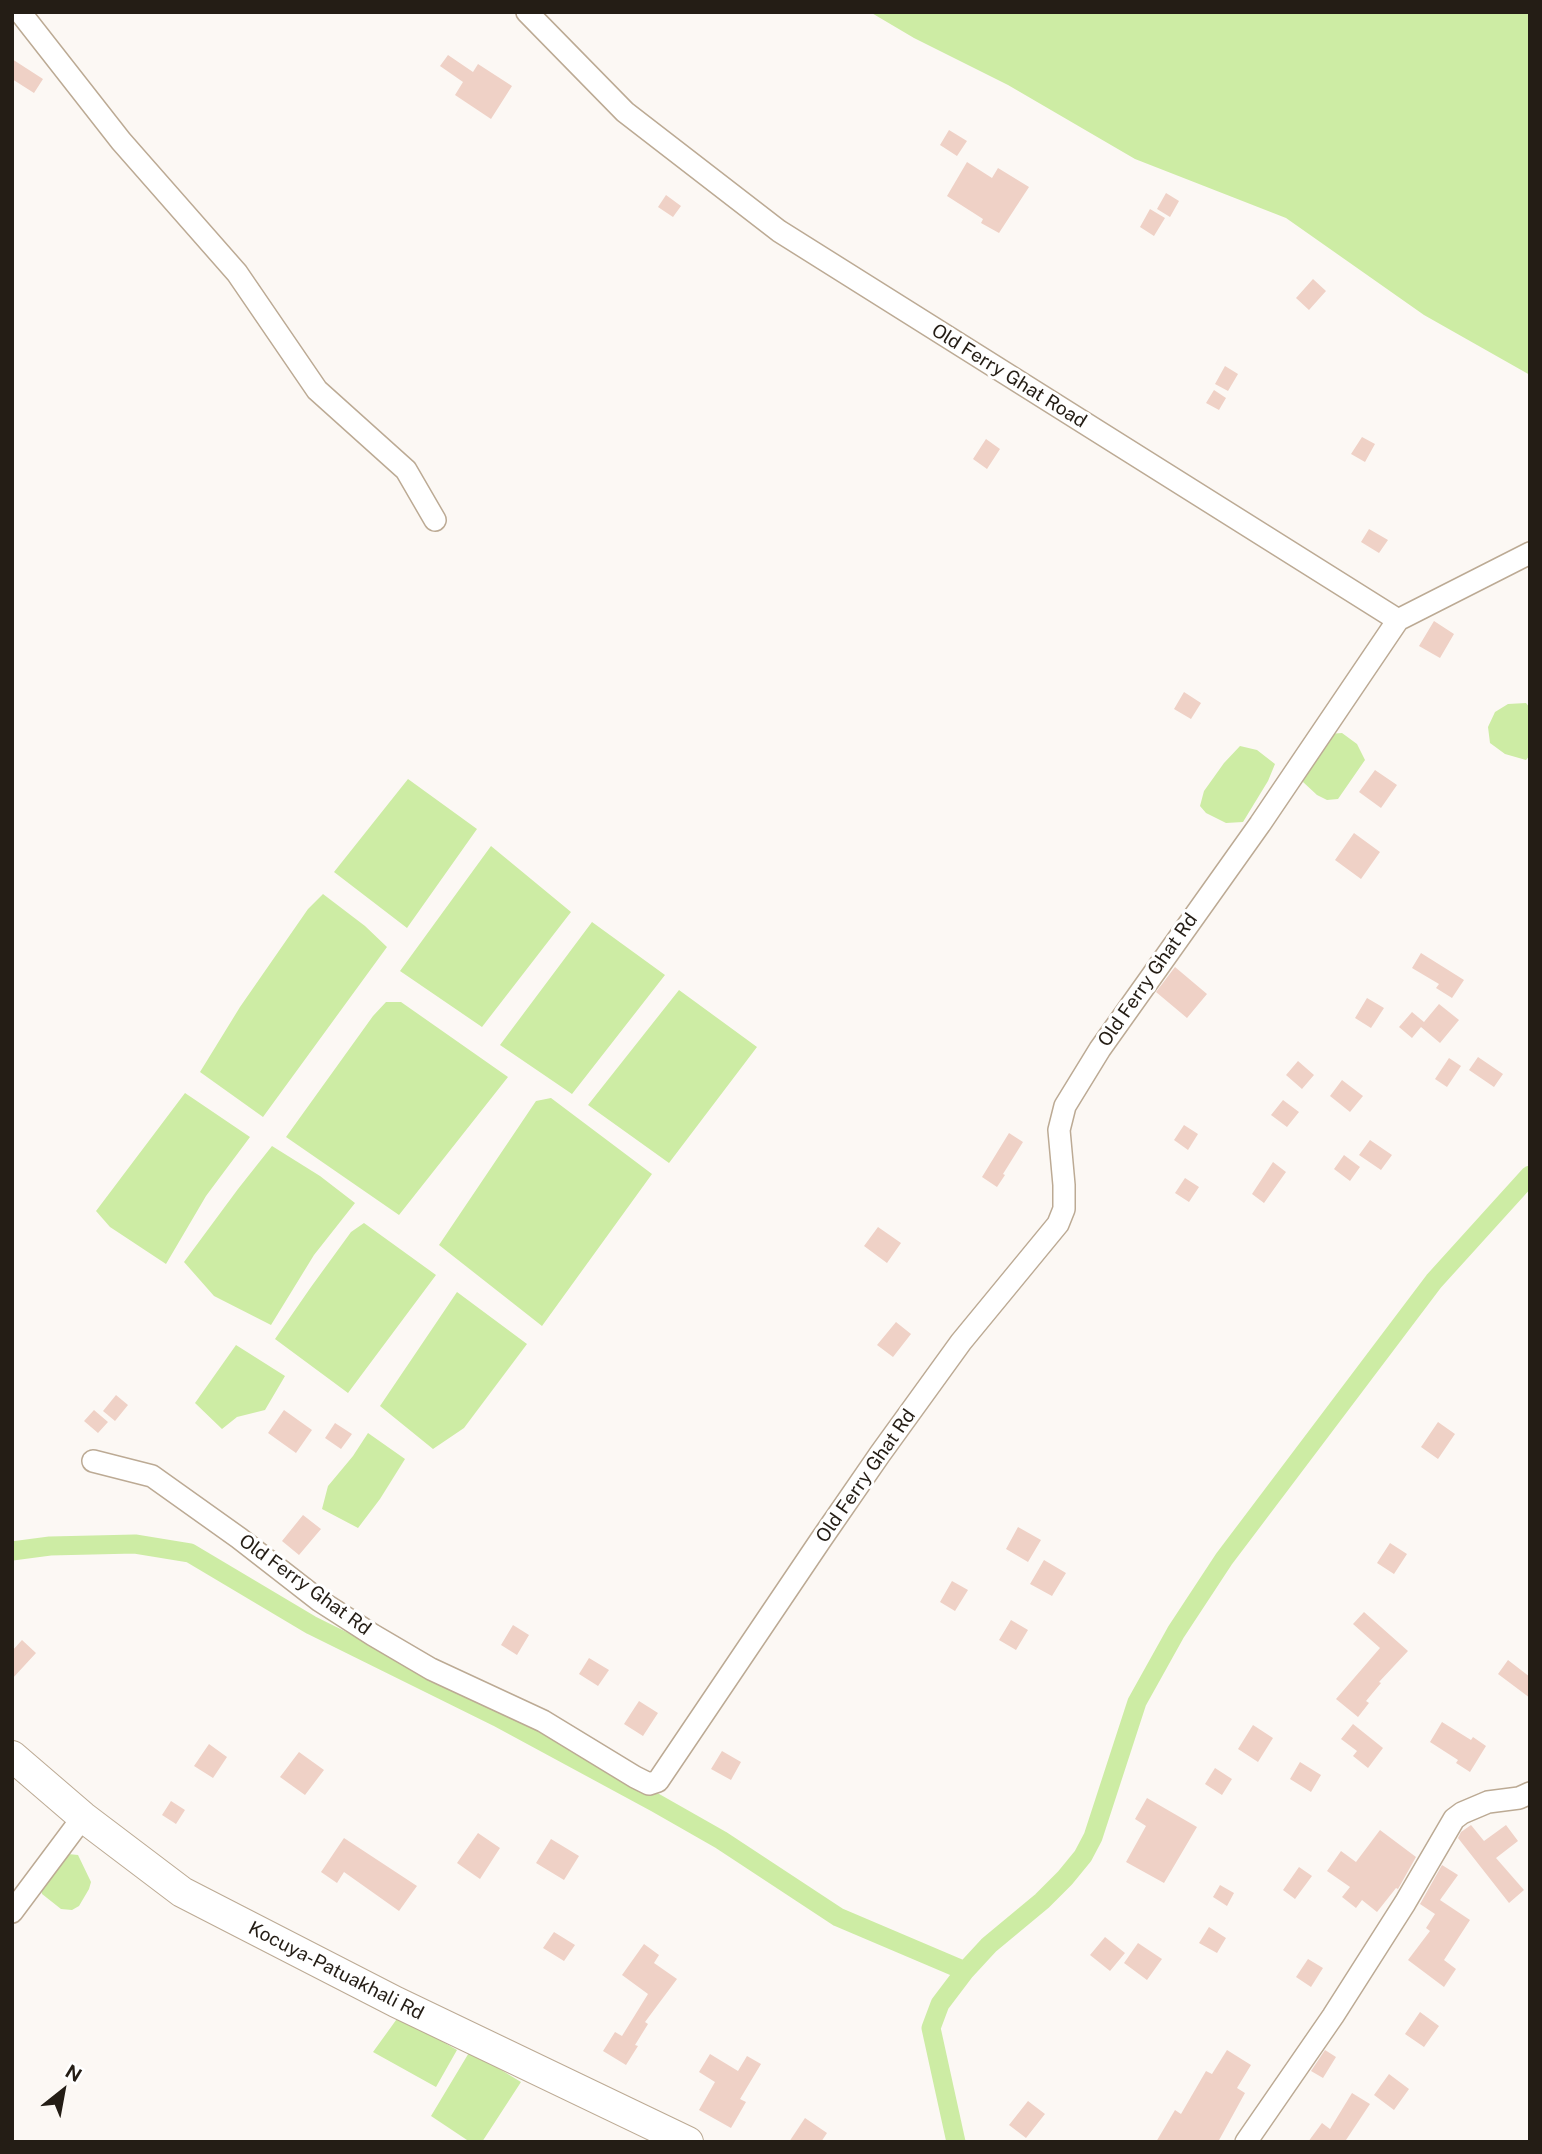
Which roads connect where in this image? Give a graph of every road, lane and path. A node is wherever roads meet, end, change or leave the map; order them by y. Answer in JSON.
{"nodes":[{"id":1,"x":20,"y":12,"type":"edge"},
{"id":2,"x":527,"y":12,"type":"edge"},
{"id":3,"x":435,"y":520,"type":"dead end"},
{"id":4,"x":1530,"y":553,"type":"edge"},
{"id":5,"x":1398,"y":620,"type":"junction"},
{"id":6,"x":93,"y":1461,"type":"dead end"},
{"id":7,"x":12,"y":1756,"type":"edge"},
{"id":8,"x":1530,"y":1793,"type":"edge"},
{"id":9,"x":83,"y":1816,"type":"junction"},
{"id":10,"x":12,"y":1912,"type":"edge"},
{"id":11,"x":688,"y":2142,"type":"edge"},
{"id":12,"x":1246,"y":2142,"type":"edge"}],
"edges":[{"from":1,"to":3,"type":"street"},
{"from":2,"to":5,"type":"street","name":"Old Ferry Ghat Road"},
{"from":4,"to":5,"type":"street"},
{"from":5,"to":6,"type":"street","name":"Old Ferry Ghat Rd"},
{"from":7,"to":9,"type":"main road","name":"Kocuya-Patuakhali Rd"},
{"from":8,"to":12,"type":"street"},
{"from":9,"to":10,"type":"street"},
{"from":9,"to":11,"type":"main road","name":"Kocuya-Patuakhali Rd"}]}
